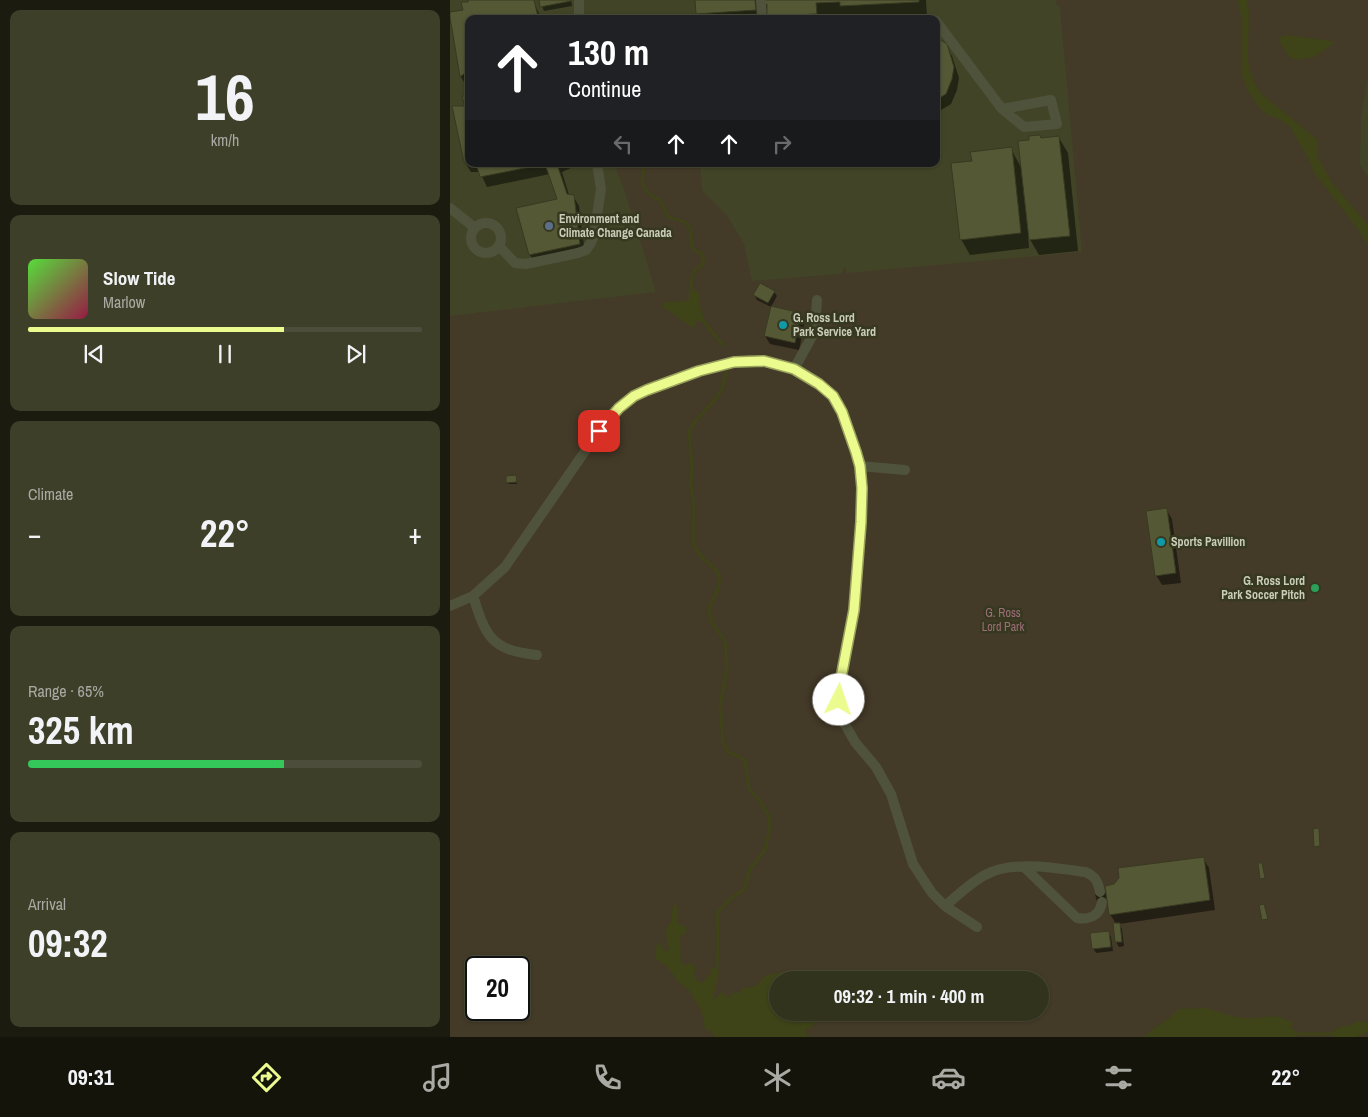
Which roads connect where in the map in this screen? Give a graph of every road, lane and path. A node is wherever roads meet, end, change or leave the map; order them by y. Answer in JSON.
{"nodes":[{"id":1,"x":579,"y":0,"type":"edge"},
{"id":2,"x":761,"y":0,"type":"edge"},
{"id":3,"x":579,"y":15,"type":"edge"},
{"id":4,"x":762,"y":15,"type":"edge"},
{"id":5,"x":940,"y":26,"type":"edge"},
{"id":6,"x":1002,"y":109,"type":"junction"},
{"id":7,"x":597,"y":167,"type":"edge"},
{"id":8,"x":450,"y":208,"type":"edge"},
{"id":9,"x":476,"y":228,"type":"junction"},
{"id":10,"x":499,"y":246,"type":"junction"},
{"id":11,"x":817,"y":300,"type":"dead end"},
{"id":12,"x":794,"y":369,"type":"junction"},
{"id":13,"x":860,"y":466,"type":"junction"},
{"id":14,"x":905,"y":470,"type":"dead end"},
{"id":15,"x":473,"y":596,"type":"junction"},
{"id":16,"x":450,"y":606,"type":"edge"},
{"id":17,"x":537,"y":655,"type":"dead end"},
{"id":18,"x":1024,"y":867,"type":"junction"},
{"id":19,"x":945,"y":906,"type":"junction"},
{"id":20,"x":977,"y":927,"type":"dead end"}],
"edges":[{"from":1,"to":3,"type":"lane"},
{"from":2,"to":4,"type":"lane"},
{"from":5,"to":6,"type":"lane"},
{"from":6,"to":6,"type":"lane"},
{"from":7,"to":10,"type":"lane"},
{"from":8,"to":9,"type":"lane"},
{"from":9,"to":10,"type":"lane"},
{"from":9,"to":10,"type":"lane"},
{"from":11,"to":12,"type":"lane"},
{"from":12,"to":13,"type":"lane"},
{"from":12,"to":15,"type":"lane"},
{"from":13,"to":14,"type":"lane"},
{"from":13,"to":19,"type":"lane"},
{"from":15,"to":16,"type":"lane"},
{"from":15,"to":17,"type":"lane"},
{"from":18,"to":18,"type":"lane"},
{"from":18,"to":19,"type":"lane"},
{"from":19,"to":20,"type":"lane"}]}
